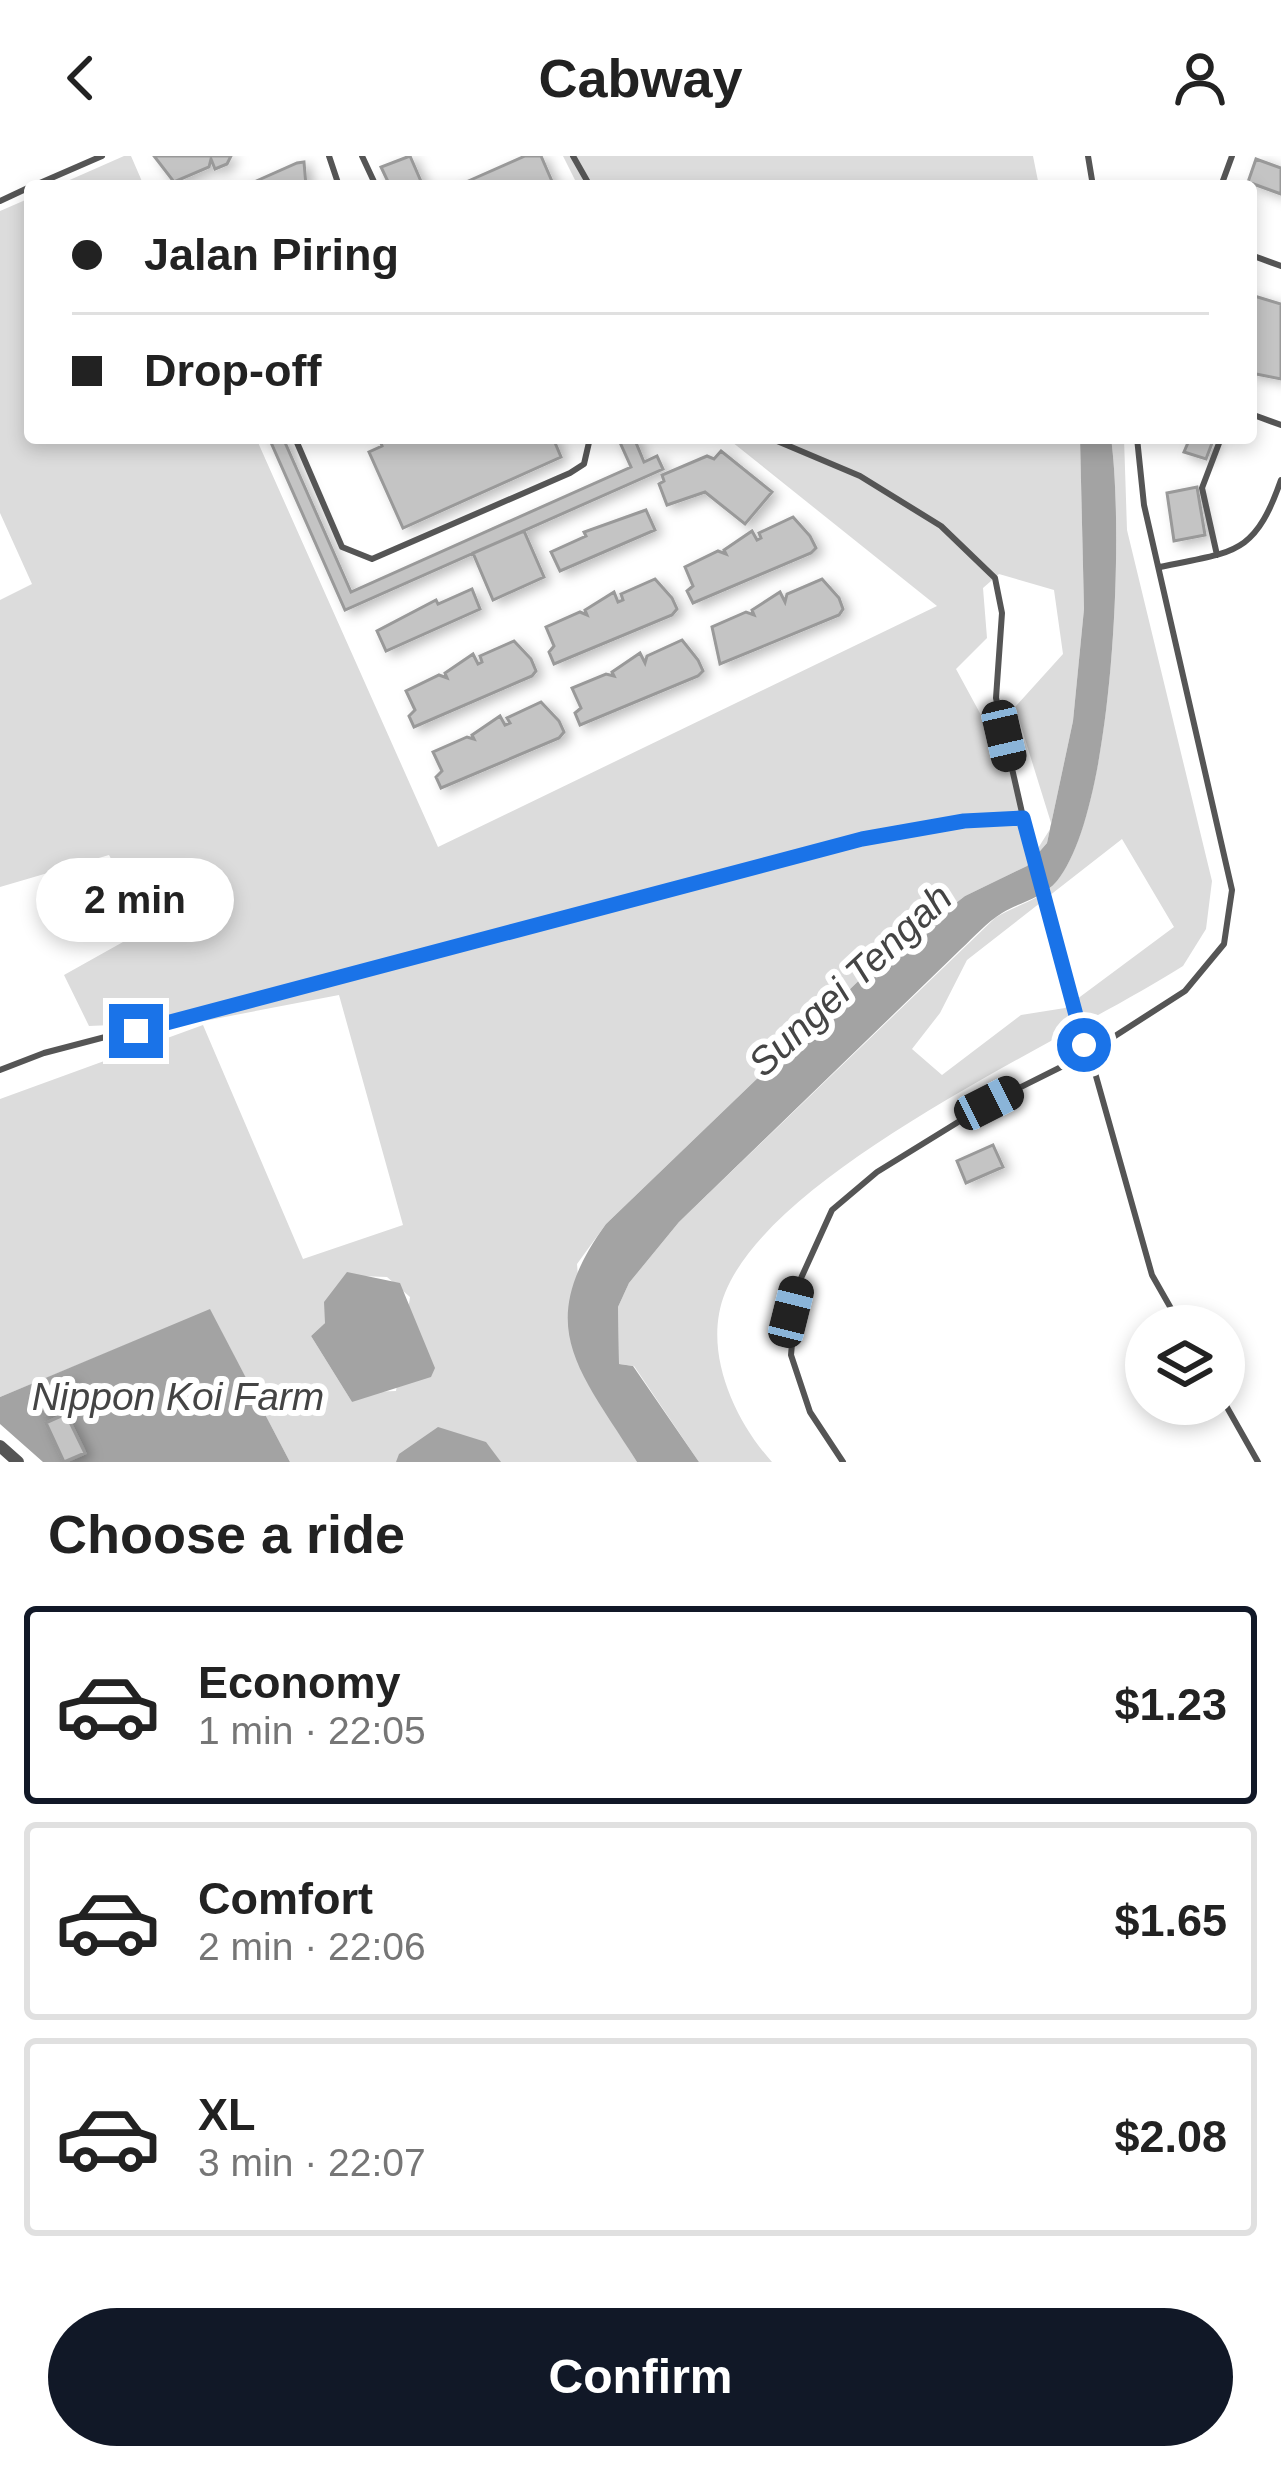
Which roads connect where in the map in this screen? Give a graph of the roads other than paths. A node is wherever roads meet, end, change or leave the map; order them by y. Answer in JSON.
{"nodes":[{"id":1,"x":102,"y":156,"type":"edge"},
{"id":2,"x":48,"y":180,"type":"edge"},
{"id":3,"x":298,"y":444,"type":"edge"},
{"id":4,"x":589,"y":444,"type":"edge"},
{"id":5,"x":784,"y":444,"type":"edge"},
{"id":6,"x":1138,"y":444,"type":"edge"},
{"id":7,"x":1219,"y":444,"type":"edge"},
{"id":8,"x":1281,"y":480,"type":"edge"},
{"id":9,"x":1217,"y":555,"type":"junction"},
{"id":10,"x":1160,"y":567,"type":"junction"},
{"id":11,"x":1023,"y":818,"type":"junction"},
{"id":12,"x":1087,"y":1054,"type":"junction"},
{"id":13,"x":0,"y":1070,"type":"edge"},
{"id":14,"x":1169,"y":1305,"type":"edge"},
{"id":15,"x":1237,"y":1425,"type":"edge"},
{"id":16,"x":0,"y":1446,"type":"edge"},
{"id":17,"x":18,"y":1462,"type":"edge"},
{"id":18,"x":843,"y":1462,"type":"edge"},
{"id":19,"x":1258,"y":1462,"type":"edge"}],
"edges":[{"from":1,"to":2,"type":"lane"},
{"from":3,"to":4,"type":"lane"},
{"from":5,"to":11,"type":"lane"},
{"from":6,"to":10,"type":"lane"},
{"from":7,"to":9,"type":"lane"},
{"from":8,"to":9,"type":"lane"},
{"from":9,"to":10,"type":"lane"},
{"from":10,"to":12,"type":"lane"},
{"from":11,"to":12,"type":"lane"},
{"from":11,"to":13,"type":"lane"},
{"from":12,"to":14,"type":"lane"},
{"from":12,"to":18,"type":"lane"},
{"from":15,"to":19,"type":"lane"},
{"from":16,"to":17,"type":"street"}]}
